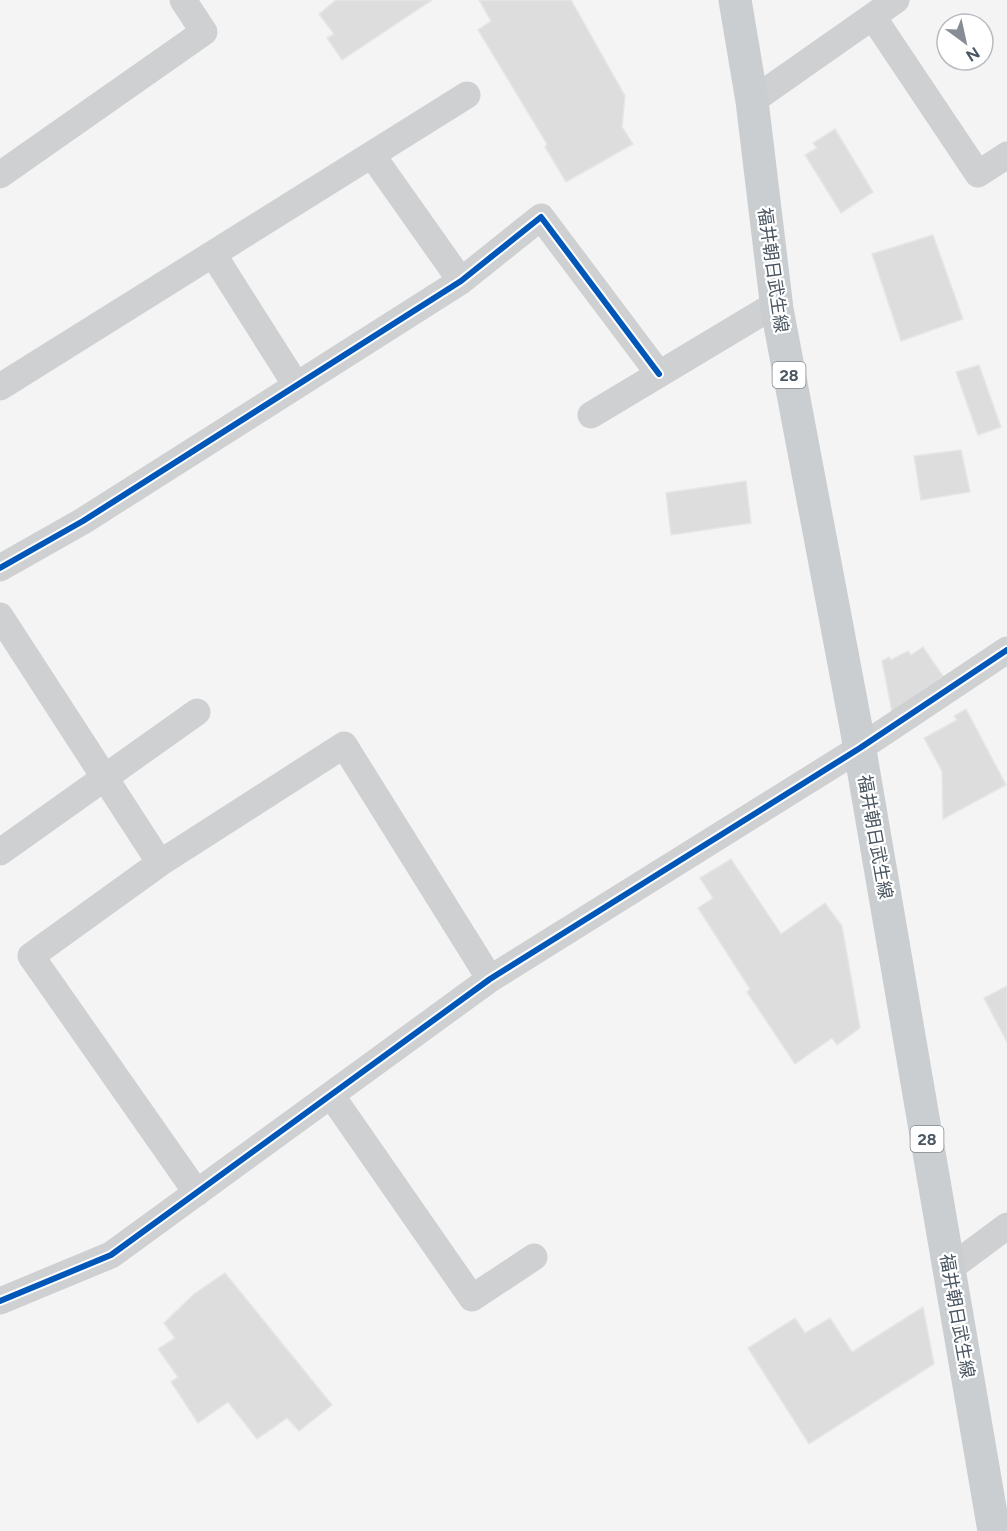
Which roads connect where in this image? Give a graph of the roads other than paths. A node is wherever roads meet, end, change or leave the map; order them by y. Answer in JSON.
{"nodes":[{"id":1,"x":183,"y":0,"type":"edge"},
{"id":2,"x":735,"y":0,"type":"edge"},
{"id":3,"x":896,"y":0,"type":"edge"},
{"id":4,"x":873,"y":17,"type":"junction"},
{"id":5,"x":467,"y":95,"type":"dead end"},
{"id":6,"x":752,"y":101,"type":"junction"},
{"id":7,"x":372,"y":155,"type":"junction"},
{"id":8,"x":1007,"y":155,"type":"edge"},
{"id":9,"x":0,"y":175,"type":"edge"},
{"id":10,"x":213,"y":254,"type":"junction"},
{"id":11,"x":461,"y":281,"type":"junction"},
{"id":12,"x":776,"y":304,"type":"junction"},
{"id":13,"x":659,"y":374,"type":"junction"},
{"id":14,"x":296,"y":385,"type":"junction"},
{"id":15,"x":0,"y":387,"type":"edge"},
{"id":16,"x":591,"y":415,"type":"dead end"},
{"id":17,"x":0,"y":568,"type":"edge"},
{"id":18,"x":0,"y":616,"type":"edge"},
{"id":19,"x":1007,"y":650,"type":"edge"},
{"id":20,"x":197,"y":712,"type":"dead end"},
{"id":21,"x":860,"y":748,"type":"junction"},
{"id":22,"x":104,"y":776,"type":"junction"},
{"id":23,"x":0,"y":852,"type":"edge"},
{"id":24,"x":160,"y":863,"type":"junction"},
{"id":25,"x":490,"y":979,"type":"junction"},
{"id":26,"x":331,"y":1095,"type":"junction"},
{"id":27,"x":197,"y":1192,"type":"junction"},
{"id":28,"x":1007,"y":1226,"type":"edge"},
{"id":29,"x":534,"y":1257,"type":"dead end"},
{"id":30,"x":949,"y":1269,"type":"junction"},
{"id":31,"x":0,"y":1301,"type":"edge"},
{"id":32,"x":994,"y":1531,"type":"edge"}],
"edges":[{"from":1,"to":9,"type":"street"},
{"from":2,"to":6,"type":"main road","name":"福井朝日武生線","number":"28"},
{"from":3,"to":4,"type":"street"},
{"from":4,"to":6,"type":"street"},
{"from":4,"to":8,"type":"street"},
{"from":5,"to":7,"type":"street"},
{"from":6,"to":12,"type":"main road","name":"福井朝日武生線","number":"28"},
{"from":7,"to":10,"type":"street"},
{"from":7,"to":11,"type":"street"},
{"from":10,"to":14,"type":"street"},
{"from":10,"to":15,"type":"street"},
{"from":11,"to":13,"type":"street"},
{"from":11,"to":14,"type":"street"},
{"from":12,"to":13,"type":"street"},
{"from":12,"to":21,"type":"main road","name":"福井朝日武生線","number":"28"},
{"from":13,"to":16,"type":"street"},
{"from":14,"to":17,"type":"street"},
{"from":18,"to":22,"type":"street"},
{"from":19,"to":21,"type":"street"},
{"from":20,"to":22,"type":"street"},
{"from":21,"to":25,"type":"street"},
{"from":21,"to":30,"type":"main road","name":"福井朝日武生線","number":"28"},
{"from":22,"to":23,"type":"street"},
{"from":22,"to":24,"type":"street"},
{"from":24,"to":25,"type":"street"},
{"from":24,"to":27,"type":"street"},
{"from":25,"to":26,"type":"street"},
{"from":26,"to":27,"type":"street"},
{"from":26,"to":29,"type":"street"},
{"from":27,"to":31,"type":"street"},
{"from":28,"to":30,"type":"street"},
{"from":30,"to":32,"type":"main road","name":"福井朝日武生線","number":"28"}]}
